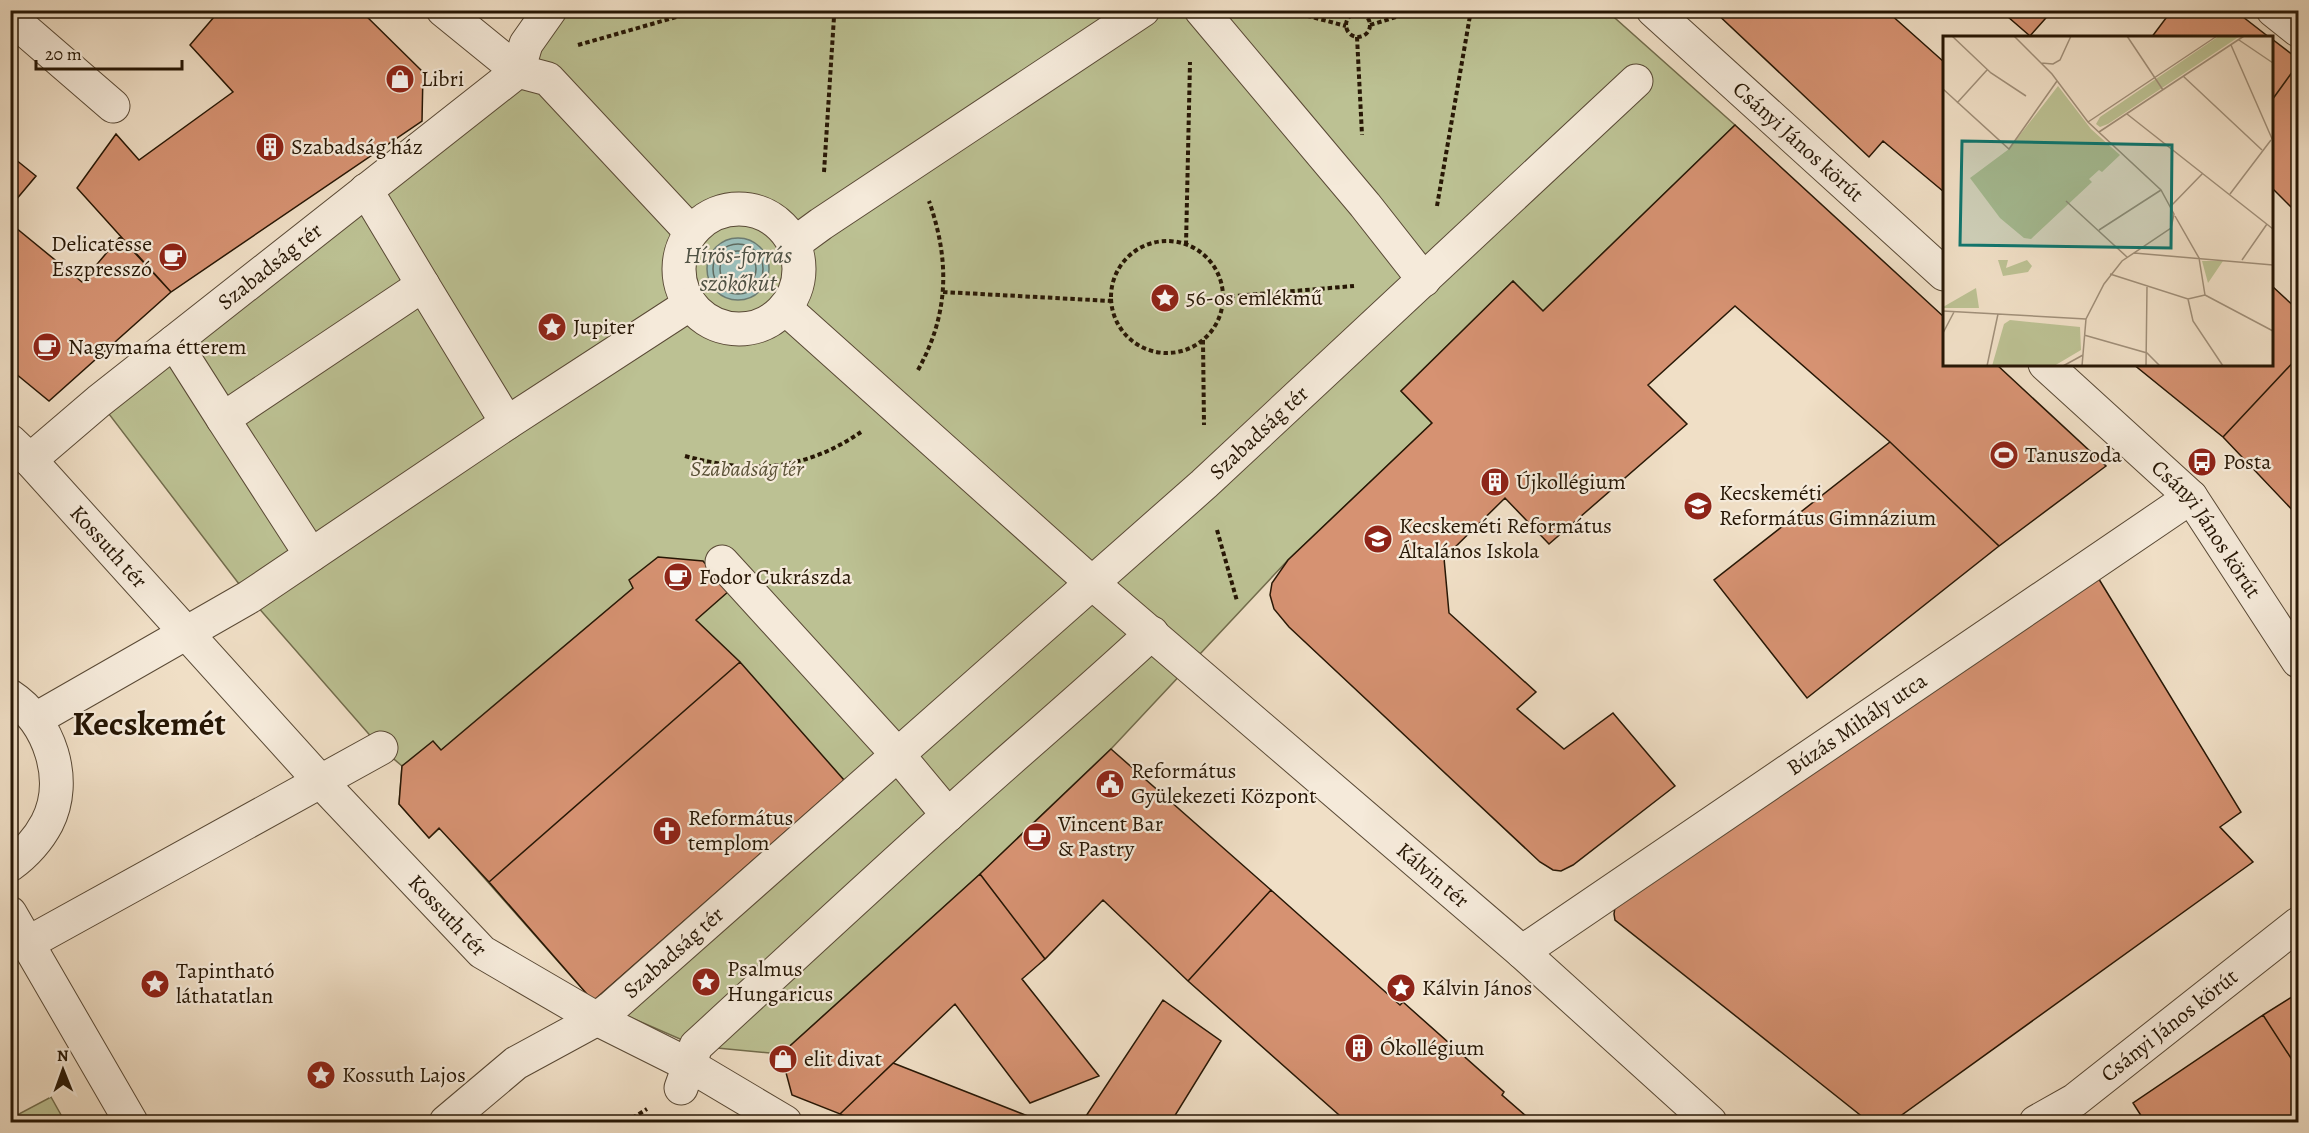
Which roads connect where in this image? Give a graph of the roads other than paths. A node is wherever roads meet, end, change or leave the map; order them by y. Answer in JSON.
{"nodes":[{"id":1,"x":443,"y":10,"type":"edge"},
{"id":2,"x":550,"y":10,"type":"edge"},
{"id":3,"x":1143,"y":10,"type":"edge"},
{"id":4,"x":1201,"y":10,"type":"edge"},
{"id":5,"x":1653,"y":10,"type":"edge"},
{"id":6,"x":2273,"y":10,"type":"edge"},
{"id":7,"x":10,"y":17,"type":"edge"},
{"id":8,"x":2298,"y":30,"type":"edge"},
{"id":9,"x":518,"y":71,"type":"junction"},
{"id":10,"x":1636,"y":81,"type":"dead end"},
{"id":11,"x":113,"y":106,"type":"dead end"},
{"id":12,"x":366,"y":190,"type":"junction"},
{"id":13,"x":691,"y":231,"type":"junction"},
{"id":14,"x":795,"y":243,"type":"junction"},
{"id":15,"x":1943,"y":273,"type":"edge"},
{"id":16,"x":1424,"y":280,"type":"junction"},
{"id":17,"x":423,"y":285,"type":"junction"},
{"id":18,"x":690,"y":304,"type":"junction"},
{"id":19,"x":785,"y":308,"type":"junction"},
{"id":20,"x":174,"y":342,"type":"junction"},
{"id":21,"x":2047,"y":366,"type":"edge"},
{"id":22,"x":99,"y":401,"type":"joint"},
{"id":23,"x":223,"y":419,"type":"junction"},
{"id":24,"x":507,"y":423,"type":"junction"},
{"id":25,"x":20,"y":450,"type":"edge"},
{"id":26,"x":2191,"y":497,"type":"junction"},
{"id":27,"x":310,"y":555,"type":"junction"},
{"id":28,"x":722,"y":562,"type":"dead end"},
{"id":29,"x":1092,"y":583,"type":"junction"},
{"id":30,"x":187,"y":633,"type":"junction"},
{"id":31,"x":1152,"y":633,"type":"junction"},
{"id":32,"x":2298,"y":661,"type":"edge"},
{"id":33,"x":10,"y":696,"type":"edge"},
{"id":34,"x":36,"y":719,"type":"junction"},
{"id":35,"x":381,"y":748,"type":"dead end"},
{"id":36,"x":898,"y":755,"type":"junction"},
{"id":37,"x":321,"y":782,"type":"junction"},
{"id":38,"x":948,"y":815,"type":"junction"},
{"id":39,"x":10,"y":865,"type":"edge"},
{"id":40,"x":10,"y":913,"type":"edge"},
{"id":41,"x":2298,"y":924,"type":"edge"},
{"id":42,"x":28,"y":943,"type":"junction"},
{"id":43,"x":1522,"y":952,"type":"junction"},
{"id":44,"x":604,"y":1014,"type":"junction"},
{"id":45,"x":688,"y":1066,"type":"junction"},
{"id":46,"x":131,"y":1122,"type":"edge"},
{"id":47,"x":446,"y":1122,"type":"edge"},
{"id":48,"x":785,"y":1122,"type":"edge"},
{"id":49,"x":1710,"y":1122,"type":"edge"},
{"id":50,"x":2036,"y":1122,"type":"edge"}],
"edges":[{"from":1,"to":9,"type":"street"},
{"from":2,"to":9,"type":"street"},
{"from":3,"to":14,"type":"street"},
{"from":4,"to":16,"type":"street"},
{"from":5,"to":15,"type":"street","name":"Csányi János körút"},
{"from":6,"to":8,"type":"street"},
{"from":7,"to":11,"type":"street"},
{"from":9,"to":12,"type":"street","name":"Szabadság tér"},
{"from":9,"to":13,"type":"street"},
{"from":10,"to":16,"type":"street","name":"Szabadság tér"},
{"from":12,"to":17,"type":"street"},
{"from":12,"to":20,"type":"street","name":"Szabadság tér"},
{"from":13,"to":14,"type":"street"},
{"from":13,"to":18,"type":"street"},
{"from":14,"to":19,"type":"street"},
{"from":16,"to":29,"type":"street","name":"Szabadság tér"},
{"from":17,"to":23,"type":"street"},
{"from":17,"to":24,"type":"street"},
{"from":18,"to":19,"type":"street"},
{"from":18,"to":24,"type":"street"},
{"from":19,"to":29,"type":"street"},
{"from":20,"to":22,"type":"street","name":"Szabadság tér"},
{"from":20,"to":23,"type":"street"},
{"from":21,"to":26,"type":"street","name":"Csányi János körút"},
{"from":22,"to":25,"type":"street","name":"Kossuth tér"},
{"from":23,"to":27,"type":"street"},
{"from":24,"to":27,"type":"street"},
{"from":25,"to":30,"type":"street","name":"Kossuth tér"},
{"from":26,"to":32,"type":"street","name":"Csányi János körút"},
{"from":26,"to":43,"type":"street","name":"Búzás Mihály utca"},
{"from":27,"to":30,"type":"street"},
{"from":28,"to":36,"type":"street"},
{"from":29,"to":31,"type":"street"},
{"from":29,"to":36,"type":"street","name":"Szabadság tér"},
{"from":30,"to":34,"type":"street"},
{"from":30,"to":37,"type":"street","name":"Kossuth tér"},
{"from":31,"to":38,"type":"street"},
{"from":31,"to":43,"type":"street","name":"Kálvin tér"},
{"from":33,"to":34,"type":"street"},
{"from":34,"to":39,"type":"street"},
{"from":35,"to":37,"type":"street"},
{"from":36,"to":38,"type":"street"},
{"from":36,"to":44,"type":"street","name":"Szabadság tér"},
{"from":37,"to":42,"type":"street"},
{"from":37,"to":44,"type":"street","name":"Kossuth tér"},
{"from":38,"to":45,"type":"street"},
{"from":40,"to":42,"type":"street"},
{"from":41,"to":50,"type":"street","name":"Csányi János körút"},
{"from":42,"to":46,"type":"street"},
{"from":43,"to":49,"type":"street","name":"Kálvin tér"},
{"from":44,"to":45,"type":"street","name":"Kossuth tér"},
{"from":44,"to":47,"type":"street"},
{"from":45,"to":48,"type":"street","name":"Kossuth tér"}]}
